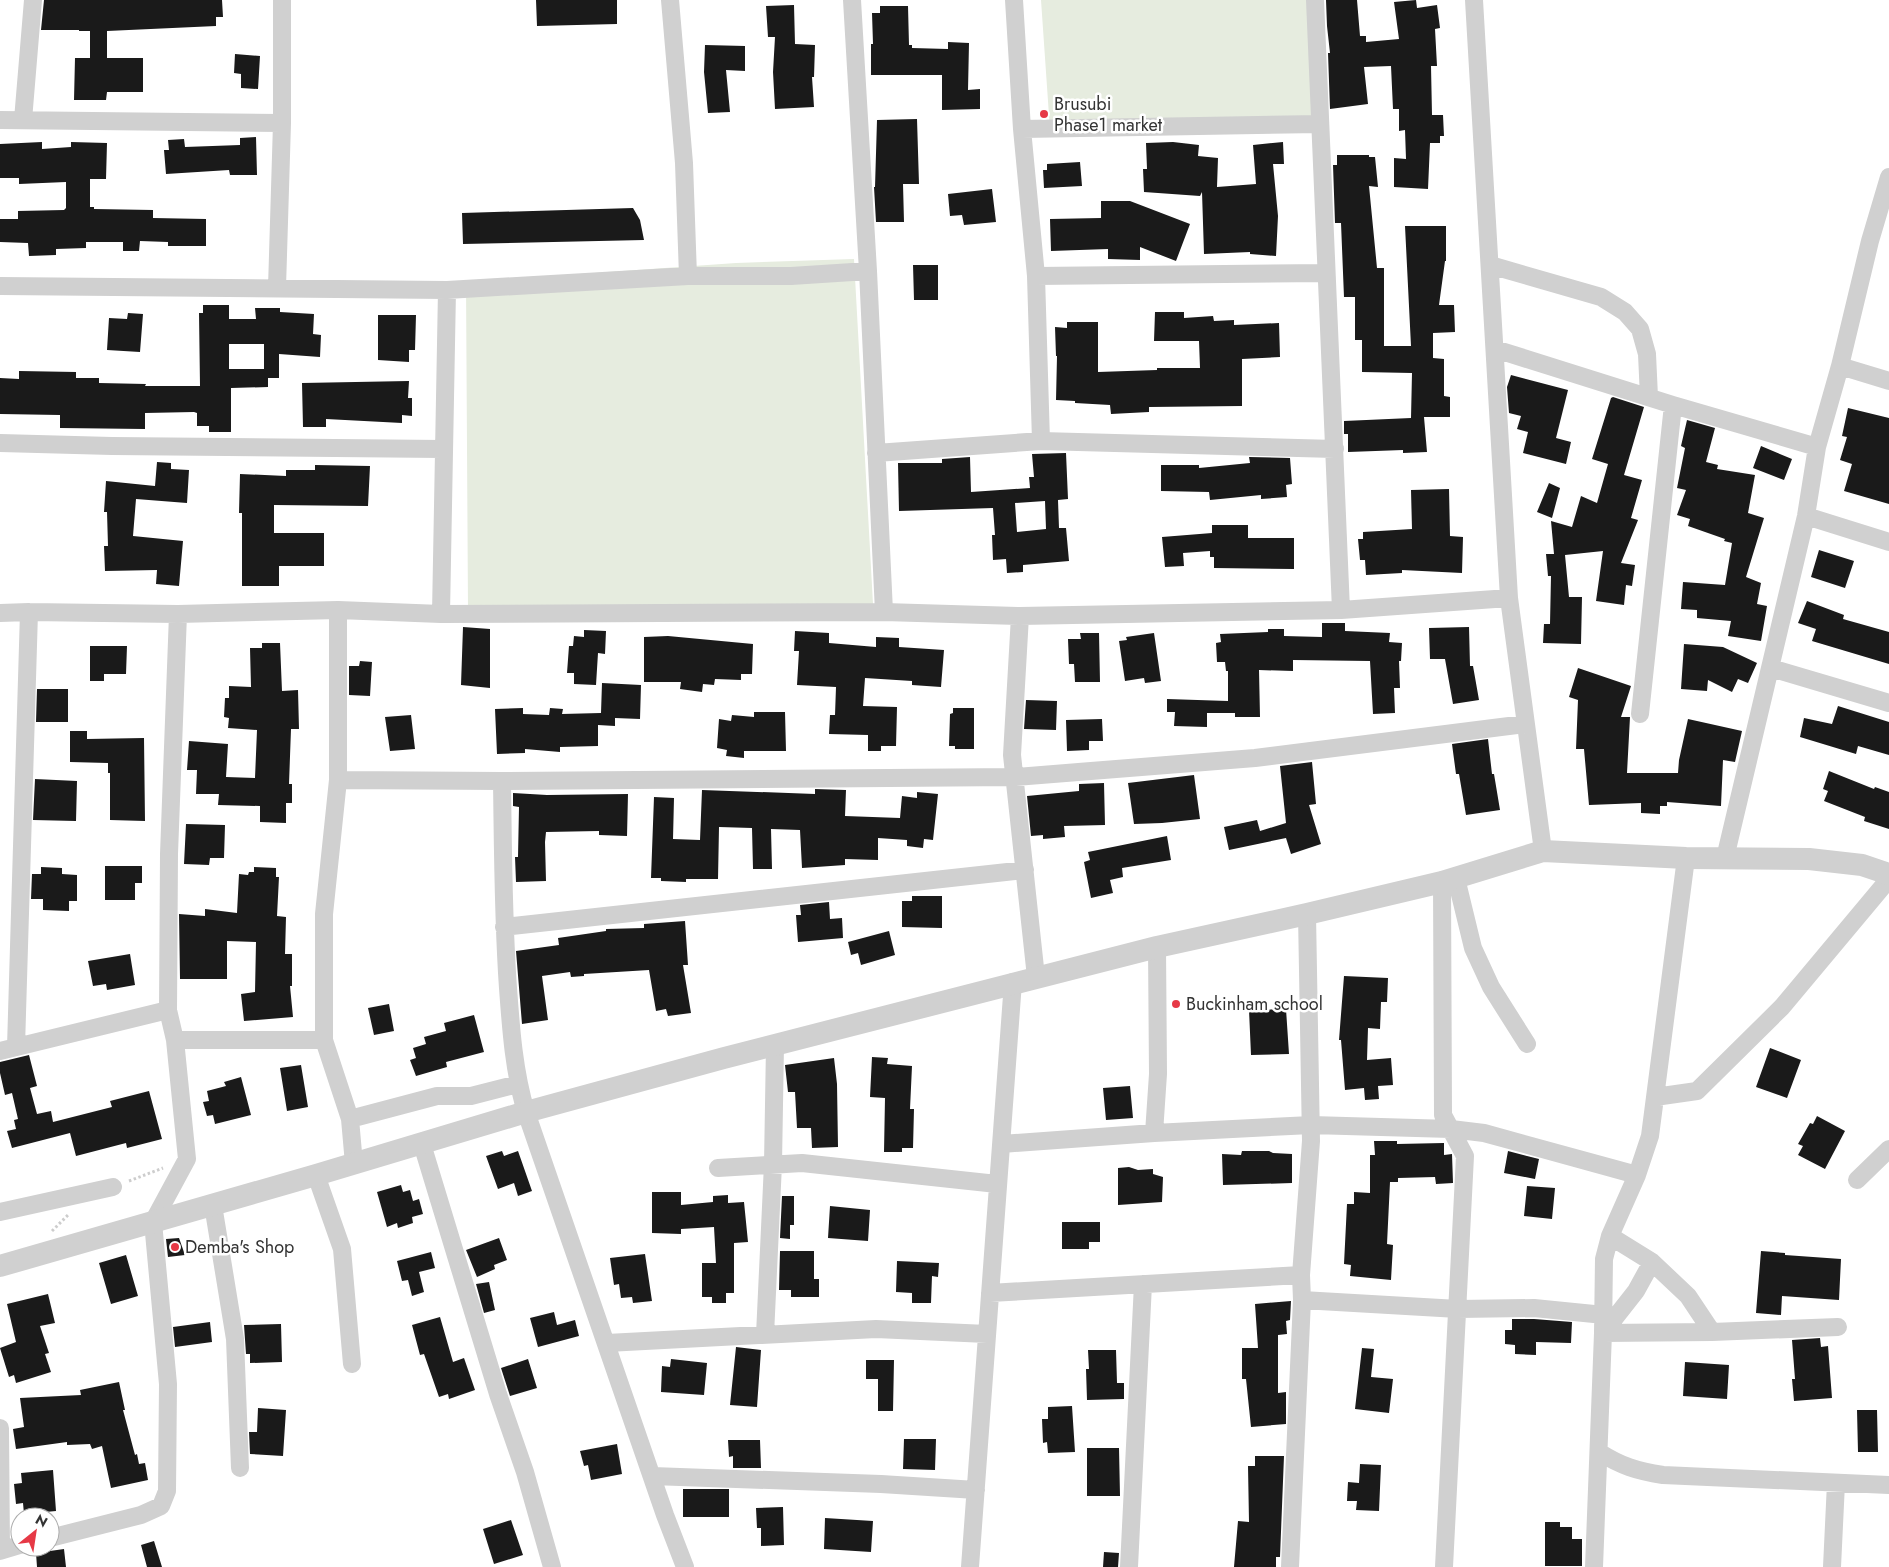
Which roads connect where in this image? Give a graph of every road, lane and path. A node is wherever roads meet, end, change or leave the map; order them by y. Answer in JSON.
{"nodes":[{"id":1,"x":33,"y":0,"type":"edge"},
{"id":2,"x":282,"y":0,"type":"edge"},
{"id":3,"x":670,"y":0,"type":"edge"},
{"id":4,"x":852,"y":0,"type":"edge"},
{"id":5,"x":1014,"y":0,"type":"edge"},
{"id":6,"x":1314,"y":0,"type":"edge"},
{"id":7,"x":1474,"y":0,"type":"edge"},
{"id":8,"x":0,"y":120,"type":"edge"},
{"id":9,"x":22,"y":120,"type":"junction"},
{"id":10,"x":282,"y":123,"type":"junction"},
{"id":11,"x":1320,"y":124,"type":"junction"},
{"id":12,"x":1022,"y":129,"type":"junction"},
{"id":13,"x":1889,"y":177,"type":"edge"},
{"id":14,"x":1882,"y":222,"type":"edge"},
{"id":15,"x":1490,"y":265,"type":"junction"},
{"id":16,"x":868,"y":270,"type":"junction"},
{"id":17,"x":1326,"y":273,"type":"junction"},
{"id":18,"x":688,"y":276,"type":"junction"},
{"id":19,"x":1036,"y":276,"type":"junction"},
{"id":20,"x":0,"y":286,"type":"edge"},
{"id":21,"x":277,"y":288,"type":"junction"},
{"id":22,"x":447,"y":290,"type":"junction"},
{"id":23,"x":1495,"y":349,"type":"junction"},
{"id":24,"x":1840,"y":366,"type":"junction"},
{"id":25,"x":1889,"y":381,"type":"edge"},
{"id":26,"x":1648,"y":397,"type":"junction"},
{"id":27,"x":1673,"y":405,"type":"junction"},
{"id":28,"x":1041,"y":441,"type":"junction"},
{"id":29,"x":0,"y":443,"type":"edge"},
{"id":30,"x":1817,"y":447,"type":"junction"},
{"id":31,"x":443,"y":449,"type":"junction"},
{"id":32,"x":1334,"y":449,"type":"junction"},
{"id":33,"x":876,"y":453,"type":"junction"},
{"id":34,"x":1806,"y":516,"type":"junction"},
{"id":35,"x":1889,"y":542,"type":"edge"},
{"id":36,"x":1509,"y":598,"type":"junction"},
{"id":37,"x":338,"y":610,"type":"junction"},
{"id":38,"x":1341,"y":610,"type":"junction"},
{"id":39,"x":29,"y":612,"type":"junction"},
{"id":40,"x":884,"y":612,"type":"junction"},
{"id":41,"x":0,"y":613,"type":"edge"},
{"id":42,"x":178,"y":614,"type":"junction"},
{"id":43,"x":441,"y":614,"type":"junction"},
{"id":44,"x":1020,"y":616,"type":"junction"},
{"id":45,"x":1771,"y":668,"type":"junction"},
{"id":46,"x":1889,"y":703,"type":"edge"},
{"id":47,"x":1640,"y":714,"type":"dead end"},
{"id":48,"x":1525,"y":724,"type":"junction"},
{"id":49,"x":1015,"y":777,"type":"junction"},
{"id":50,"x":338,"y":780,"type":"junction"},
{"id":51,"x":502,"y":781,"type":"junction"},
{"id":52,"x":1543,"y":851,"type":"junction"},
{"id":53,"x":1686,"y":858,"type":"junction"},
{"id":54,"x":1725,"y":858,"type":"junction"},
{"id":55,"x":1025,"y":870,"type":"junction"},
{"id":56,"x":1889,"y":874,"type":"edge"},
{"id":57,"x":1889,"y":879,"type":"edge"},
{"id":58,"x":1449,"y":880,"type":"junction"},
{"id":59,"x":1307,"y":914,"type":"junction"},
{"id":60,"x":504,"y":927,"type":"junction"},
{"id":61,"x":1157,"y":946,"type":"junction"},
{"id":62,"x":1036,"y":976,"type":"junction"},
{"id":63,"x":1013,"y":982,"type":"junction"},
{"id":64,"x":168,"y":1010,"type":"junction"},
{"id":65,"x":175,"y":1040,"type":"junction"},
{"id":66,"x":324,"y":1040,"type":"junction"},
{"id":67,"x":1527,"y":1044,"type":"dead end"},
{"id":68,"x":775,"y":1046,"type":"junction"},
{"id":69,"x":8,"y":1049,"type":"edge"},
{"id":70,"x":518,"y":1084,"type":"junction"},
{"id":71,"x":1655,"y":1097,"type":"junction"},
{"id":72,"x":526,"y":1112,"type":"junction"},
{"id":73,"x":350,"y":1119,"type":"junction"},
{"id":74,"x":1311,"y":1125,"type":"junction"},
{"id":75,"x":1451,"y":1128,"type":"junction"},
{"id":76,"x":1154,"y":1133,"type":"junction"},
{"id":77,"x":422,"y":1144,"type":"junction"},
{"id":78,"x":1002,"y":1144,"type":"junction"},
{"id":79,"x":1889,"y":1149,"type":"edge"},
{"id":80,"x":354,"y":1164,"type":"junction"},
{"id":81,"x":774,"y":1164,"type":"junction"},
{"id":82,"x":718,"y":1168,"type":"dead end"},
{"id":83,"x":316,"y":1175,"type":"junction"},
{"id":84,"x":1637,"y":1175,"type":"junction"},
{"id":85,"x":1857,"y":1180,"type":"dead end"},
{"id":86,"x":997,"y":1184,"type":"junction"},
{"id":87,"x":113,"y":1187,"type":"dead end"},
{"id":88,"x":213,"y":1205,"type":"junction"},
{"id":89,"x":0,"y":1212,"type":"edge"},
{"id":90,"x":153,"y":1222,"type":"junction"},
{"id":91,"x":1610,"y":1236,"type":"junction"},
{"id":92,"x":1652,"y":1262,"type":"junction"},
{"id":93,"x":0,"y":1266,"type":"edge"},
{"id":94,"x":1301,"y":1275,"type":"junction"},
{"id":95,"x":1143,"y":1284,"type":"junction"},
{"id":96,"x":990,"y":1293,"type":"junction"},
{"id":97,"x":1302,"y":1300,"type":"junction"},
{"id":98,"x":1458,"y":1308,"type":"junction"},
{"id":99,"x":1604,"y":1324,"type":"junction"},
{"id":100,"x":1838,"y":1327,"type":"dead end"},
{"id":101,"x":1712,"y":1332,"type":"junction"},
{"id":102,"x":987,"y":1334,"type":"junction"},
{"id":103,"x":765,"y":1335,"type":"junction"},
{"id":104,"x":607,"y":1343,"type":"junction"},
{"id":105,"x":352,"y":1364,"type":"dead end"},
{"id":106,"x":0,"y":1428,"type":"edge"},
{"id":107,"x":1599,"y":1452,"type":"junction"},
{"id":108,"x":240,"y":1468,"type":"dead end"},
{"id":109,"x":652,"y":1476,"type":"junction"},
{"id":110,"x":1836,"y":1483,"type":"junction"},
{"id":111,"x":1889,"y":1485,"type":"edge"},
{"id":112,"x":976,"y":1490,"type":"junction"},
{"id":113,"x":60,"y":1535,"type":"edge"},
{"id":114,"x":0,"y":1551,"type":"edge"},
{"id":115,"x":552,"y":1567,"type":"edge"},
{"id":116,"x":685,"y":1567,"type":"edge"},
{"id":117,"x":970,"y":1567,"type":"edge"},
{"id":118,"x":1129,"y":1567,"type":"edge"},
{"id":119,"x":1290,"y":1567,"type":"edge"},
{"id":120,"x":1444,"y":1567,"type":"edge"},
{"id":121,"x":1594,"y":1567,"type":"edge"},
{"id":122,"x":1832,"y":1567,"type":"edge"}],
"edges":[{"from":1,"to":9,"type":"street"},
{"from":2,"to":10,"type":"street"},
{"from":3,"to":18,"type":"street"},
{"from":4,"to":16,"type":"street"},
{"from":5,"to":12,"type":"street"},
{"from":6,"to":11,"type":"street"},
{"from":7,"to":15,"type":"street"},
{"from":8,"to":9,"type":"street"},
{"from":9,"to":10,"type":"street"},
{"from":10,"to":21,"type":"street"},
{"from":11,"to":12,"type":"street"},
{"from":11,"to":17,"type":"street"},
{"from":12,"to":19,"type":"street"},
{"from":13,"to":14,"type":"street"},
{"from":14,"to":24,"type":"street"},
{"from":15,"to":23,"type":"street"},
{"from":15,"to":26,"type":"street"},
{"from":16,"to":18,"type":"street"},
{"from":16,"to":33,"type":"street"},
{"from":17,"to":19,"type":"street"},
{"from":17,"to":32,"type":"street"},
{"from":18,"to":22,"type":"street"},
{"from":19,"to":28,"type":"street"},
{"from":20,"to":21,"type":"street"},
{"from":21,"to":22,"type":"street"},
{"from":22,"to":31,"type":"street"},
{"from":23,"to":26,"type":"street"},
{"from":23,"to":36,"type":"street"},
{"from":24,"to":25,"type":"street"},
{"from":24,"to":30,"type":"street"},
{"from":26,"to":27,"type":"street"},
{"from":27,"to":30,"type":"street"},
{"from":27,"to":47,"type":"street"},
{"from":28,"to":32,"type":"street"},
{"from":28,"to":33,"type":"street"},
{"from":29,"to":31,"type":"street"},
{"from":30,"to":34,"type":"street"},
{"from":31,"to":43,"type":"street"},
{"from":32,"to":38,"type":"street"},
{"from":33,"to":40,"type":"street"},
{"from":34,"to":35,"type":"street"},
{"from":34,"to":45,"type":"street"},
{"from":36,"to":38,"type":"street"},
{"from":36,"to":48,"type":"street"},
{"from":37,"to":42,"type":"street"},
{"from":37,"to":43,"type":"street"},
{"from":37,"to":50,"type":"street"},
{"from":38,"to":44,"type":"street"},
{"from":39,"to":41,"type":"street"},
{"from":39,"to":42,"type":"street"},
{"from":39,"to":69,"type":"street"},
{"from":40,"to":43,"type":"street"},
{"from":40,"to":44,"type":"street"},
{"from":42,"to":64,"type":"street"},
{"from":44,"to":49,"type":"street"},
{"from":45,"to":46,"type":"street"},
{"from":45,"to":54,"type":"street"},
{"from":48,"to":49,"type":"street"},
{"from":48,"to":52,"type":"street"},
{"from":49,"to":51,"type":"street"},
{"from":49,"to":55,"type":"street"},
{"from":50,"to":51,"type":"street"},
{"from":50,"to":66,"type":"street"},
{"from":51,"to":60,"type":"street"},
{"from":52,"to":53,"type":"street"},
{"from":52,"to":58,"type":"street"},
{"from":53,"to":54,"type":"street"},
{"from":53,"to":71,"type":"street"},
{"from":54,"to":56,"type":"street"},
{"from":55,"to":60,"type":"street"},
{"from":55,"to":62,"type":"street"},
{"from":57,"to":71,"type":"street"},
{"from":58,"to":59,"type":"street"},
{"from":58,"to":67,"type":"street"},
{"from":58,"to":75,"type":"street"},
{"from":59,"to":61,"type":"street"},
{"from":59,"to":74,"type":"street"},
{"from":60,"to":70,"type":"street"},
{"from":61,"to":62,"type":"street"},
{"from":61,"to":76,"type":"street"},
{"from":62,"to":63,"type":"street"},
{"from":63,"to":68,"type":"street"},
{"from":63,"to":78,"type":"street"},
{"from":64,"to":65,"type":"street"},
{"from":64,"to":69,"type":"street"},
{"from":65,"to":66,"type":"street"},
{"from":65,"to":90,"type":"street"},
{"from":66,"to":73,"type":"street"},
{"from":68,"to":72,"type":"street"},
{"from":68,"to":81,"type":"street"},
{"from":70,"to":72,"type":"street"},
{"from":70,"to":73,"type":"street"},
{"from":71,"to":84,"type":"street"},
{"from":72,"to":77,"type":"street"},
{"from":72,"to":104,"type":"street"},
{"from":73,"to":80,"type":"street"},
{"from":74,"to":75,"type":"street"},
{"from":74,"to":76,"type":"street"},
{"from":74,"to":94,"type":"street"},
{"from":75,"to":84,"type":"street"},
{"from":75,"to":98,"type":"street"},
{"from":76,"to":78,"type":"street"},
{"from":77,"to":80,"type":"street"},
{"from":77,"to":115,"type":"street"},
{"from":78,"to":86,"type":"street"},
{"from":79,"to":85,"type":"street"},
{"from":80,"to":83,"type":"street"},
{"from":81,"to":82,"type":"street"},
{"from":81,"to":86,"type":"street"},
{"from":81,"to":103,"type":"street"},
{"from":83,"to":88,"type":"street"},
{"from":83,"to":105,"type":"street"},
{"from":84,"to":91,"type":"street"},
{"from":86,"to":96,"type":"street"},
{"from":87,"to":89,"type":"street"},
{"from":88,"to":90,"type":"street"},
{"from":88,"to":108,"type":"street"},
{"from":90,"to":93,"type":"street"},
{"from":90,"to":113,"type":"street"},
{"from":91,"to":92,"type":"street"},
{"from":91,"to":99,"type":"street"},
{"from":92,"to":99,"type":"street"},
{"from":92,"to":101,"type":"street"},
{"from":94,"to":95,"type":"street"},
{"from":94,"to":97,"type":"street"},
{"from":95,"to":96,"type":"street"},
{"from":95,"to":118,"type":"street"},
{"from":96,"to":102,"type":"street"},
{"from":97,"to":98,"type":"street"},
{"from":97,"to":119,"type":"street"},
{"from":98,"to":99,"type":"street"},
{"from":98,"to":120,"type":"street"},
{"from":99,"to":101,"type":"street"},
{"from":99,"to":107,"type":"street"},
{"from":100,"to":101,"type":"street"},
{"from":102,"to":103,"type":"street"},
{"from":102,"to":112,"type":"street"},
{"from":103,"to":104,"type":"street"},
{"from":104,"to":109,"type":"street"},
{"from":106,"to":114,"type":"street"},
{"from":107,"to":110,"type":"street"},
{"from":107,"to":121,"type":"street"},
{"from":109,"to":112,"type":"street"},
{"from":109,"to":116,"type":"street"},
{"from":110,"to":111,"type":"street"},
{"from":110,"to":122,"type":"street"},
{"from":112,"to":117,"type":"street"}]}
